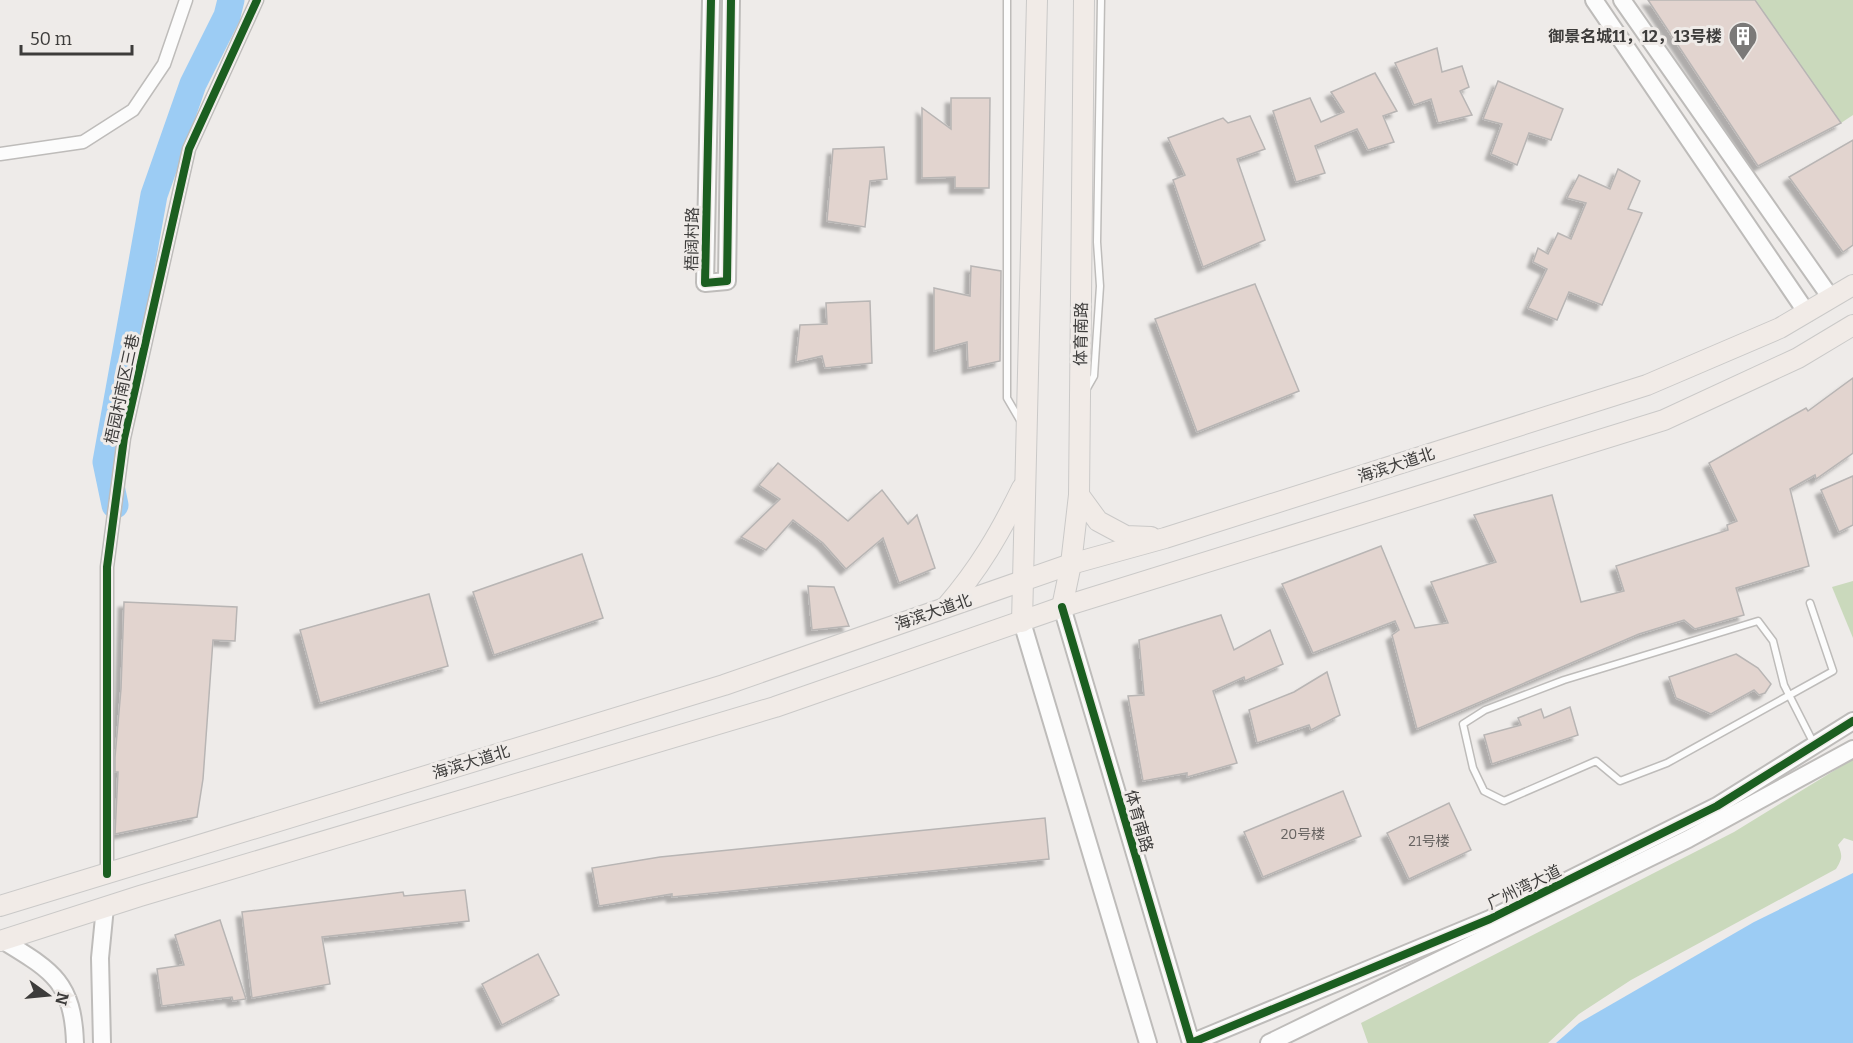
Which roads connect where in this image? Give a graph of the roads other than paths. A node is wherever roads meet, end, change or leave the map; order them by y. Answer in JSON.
{"nodes":[{"id":1,"x":186,"y":0,"type":"edge"},
{"id":2,"x":257,"y":0,"type":"edge"},
{"id":3,"x":711,"y":0,"type":"edge"},
{"id":4,"x":732,"y":0,"type":"edge"},
{"id":5,"x":1007,"y":0,"type":"edge"},
{"id":6,"x":1037,"y":0,"type":"edge"},
{"id":7,"x":1084,"y":0,"type":"edge"},
{"id":8,"x":1101,"y":0,"type":"edge"},
{"id":9,"x":1594,"y":0,"type":"edge"},
{"id":10,"x":1622,"y":0,"type":"edge"},
{"id":11,"x":0,"y":154,"type":"edge"},
{"id":12,"x":1853,"y":285,"type":"edge"},
{"id":13,"x":1831,"y":298,"type":"junction"},
{"id":14,"x":1807,"y":313,"type":"junction"},
{"id":15,"x":1853,"y":325,"type":"edge"},
{"id":16,"x":1080,"y":402,"type":"junction"},
{"id":17,"x":1027,"y":433,"type":"junction"},
{"id":18,"x":1026,"y":480,"type":"junction"},
{"id":19,"x":1079,"y":495,"type":"junction"},
{"id":20,"x":1165,"y":538,"type":"junction"},
{"id":21,"x":1071,"y":564,"type":"junction"},
{"id":22,"x":1023,"y":581,"type":"junction"},
{"id":23,"x":1810,"y":603,"type":"dead end"},
{"id":24,"x":1062,"y":607,"type":"junction"},
{"id":25,"x":945,"y":608,"type":"junction"},
{"id":26,"x":1022,"y":622,"type":"junction"},
{"id":27,"x":1789,"y":695,"type":"junction"},
{"id":28,"x":1853,"y":721,"type":"edge"},
{"id":29,"x":1815,"y":745,"type":"junction"},
{"id":30,"x":1853,"y":749,"type":"edge"},
{"id":31,"x":107,"y":874,"type":"junction"},
{"id":32,"x":0,"y":906,"type":"edge"},
{"id":33,"x":105,"y":907,"type":"junction"},
{"id":34,"x":1,"y":940,"type":"edge"},
{"id":35,"x":75,"y":1043,"type":"edge"},
{"id":36,"x":102,"y":1043,"type":"edge"},
{"id":37,"x":1148,"y":1043,"type":"edge"},
{"id":38,"x":1191,"y":1043,"type":"edge"},
{"id":39,"x":1269,"y":1043,"type":"edge"}],
"edges":[{"from":1,"to":11,"type":"street"},
{"from":2,"to":31,"type":"street","name":"梧园村南区三巷"},
{"from":3,"to":4,"type":"street","name":"梧阔村路"},
{"from":5,"to":17,"type":"lane"},
{"from":6,"to":17,"type":"main road"},
{"from":7,"to":16,"type":"main road","name":"体育南路"},
{"from":8,"to":16,"type":"lane"},
{"from":9,"to":14,"type":"street"},
{"from":10,"to":13,"type":"street"},
{"from":12,"to":13,"type":"main road","name":"海滨大道北"},
{"from":13,"to":14,"type":"main road","name":"海滨大道北"},
{"from":14,"to":20,"type":"main road","name":"海滨大道北"},
{"from":15,"to":24,"type":"main road","name":"海滨大道北"},
{"from":16,"to":19,"type":"main road","name":"体育南路"},
{"from":17,"to":18,"type":"main road"},
{"from":18,"to":22,"type":"main road"},
{"from":18,"to":25,"type":"main road"},
{"from":19,"to":20,"type":"main road"},
{"from":19,"to":21,"type":"main road","name":"体育南路"},
{"from":20,"to":21,"type":"main road","name":"海滨大道北"},
{"from":21,"to":22,"type":"main road","name":"海滨大道北"},
{"from":21,"to":24,"type":"main road","name":"体育南路"},
{"from":22,"to":25,"type":"main road","name":"海滨大道北"},
{"from":22,"to":26,"type":"main road"},
{"from":23,"to":27,"type":"lane"},
{"from":24,"to":26,"type":"main road","name":"海滨大道北"},
{"from":24,"to":38,"type":"street","name":"体育南路"},
{"from":25,"to":31,"type":"main road","name":"海滨大道北"},
{"from":26,"to":33,"type":"main road","name":"海滨大道北"},
{"from":26,"to":37,"type":"street"},
{"from":27,"to":27,"type":"lane"},
{"from":27,"to":29,"type":"lane"},
{"from":28,"to":29,"type":"street","name":"广州湾大道"},
{"from":29,"to":38,"type":"street","name":"广州湾大道"},
{"from":30,"to":39,"type":"street","name":"广州湾大道"},
{"from":31,"to":32,"type":"main road","name":"海滨大道北"},
{"from":33,"to":34,"type":"main road","name":"海滨大道北"},
{"from":33,"to":36,"type":"street"},
{"from":34,"to":35,"type":"street"}]}
